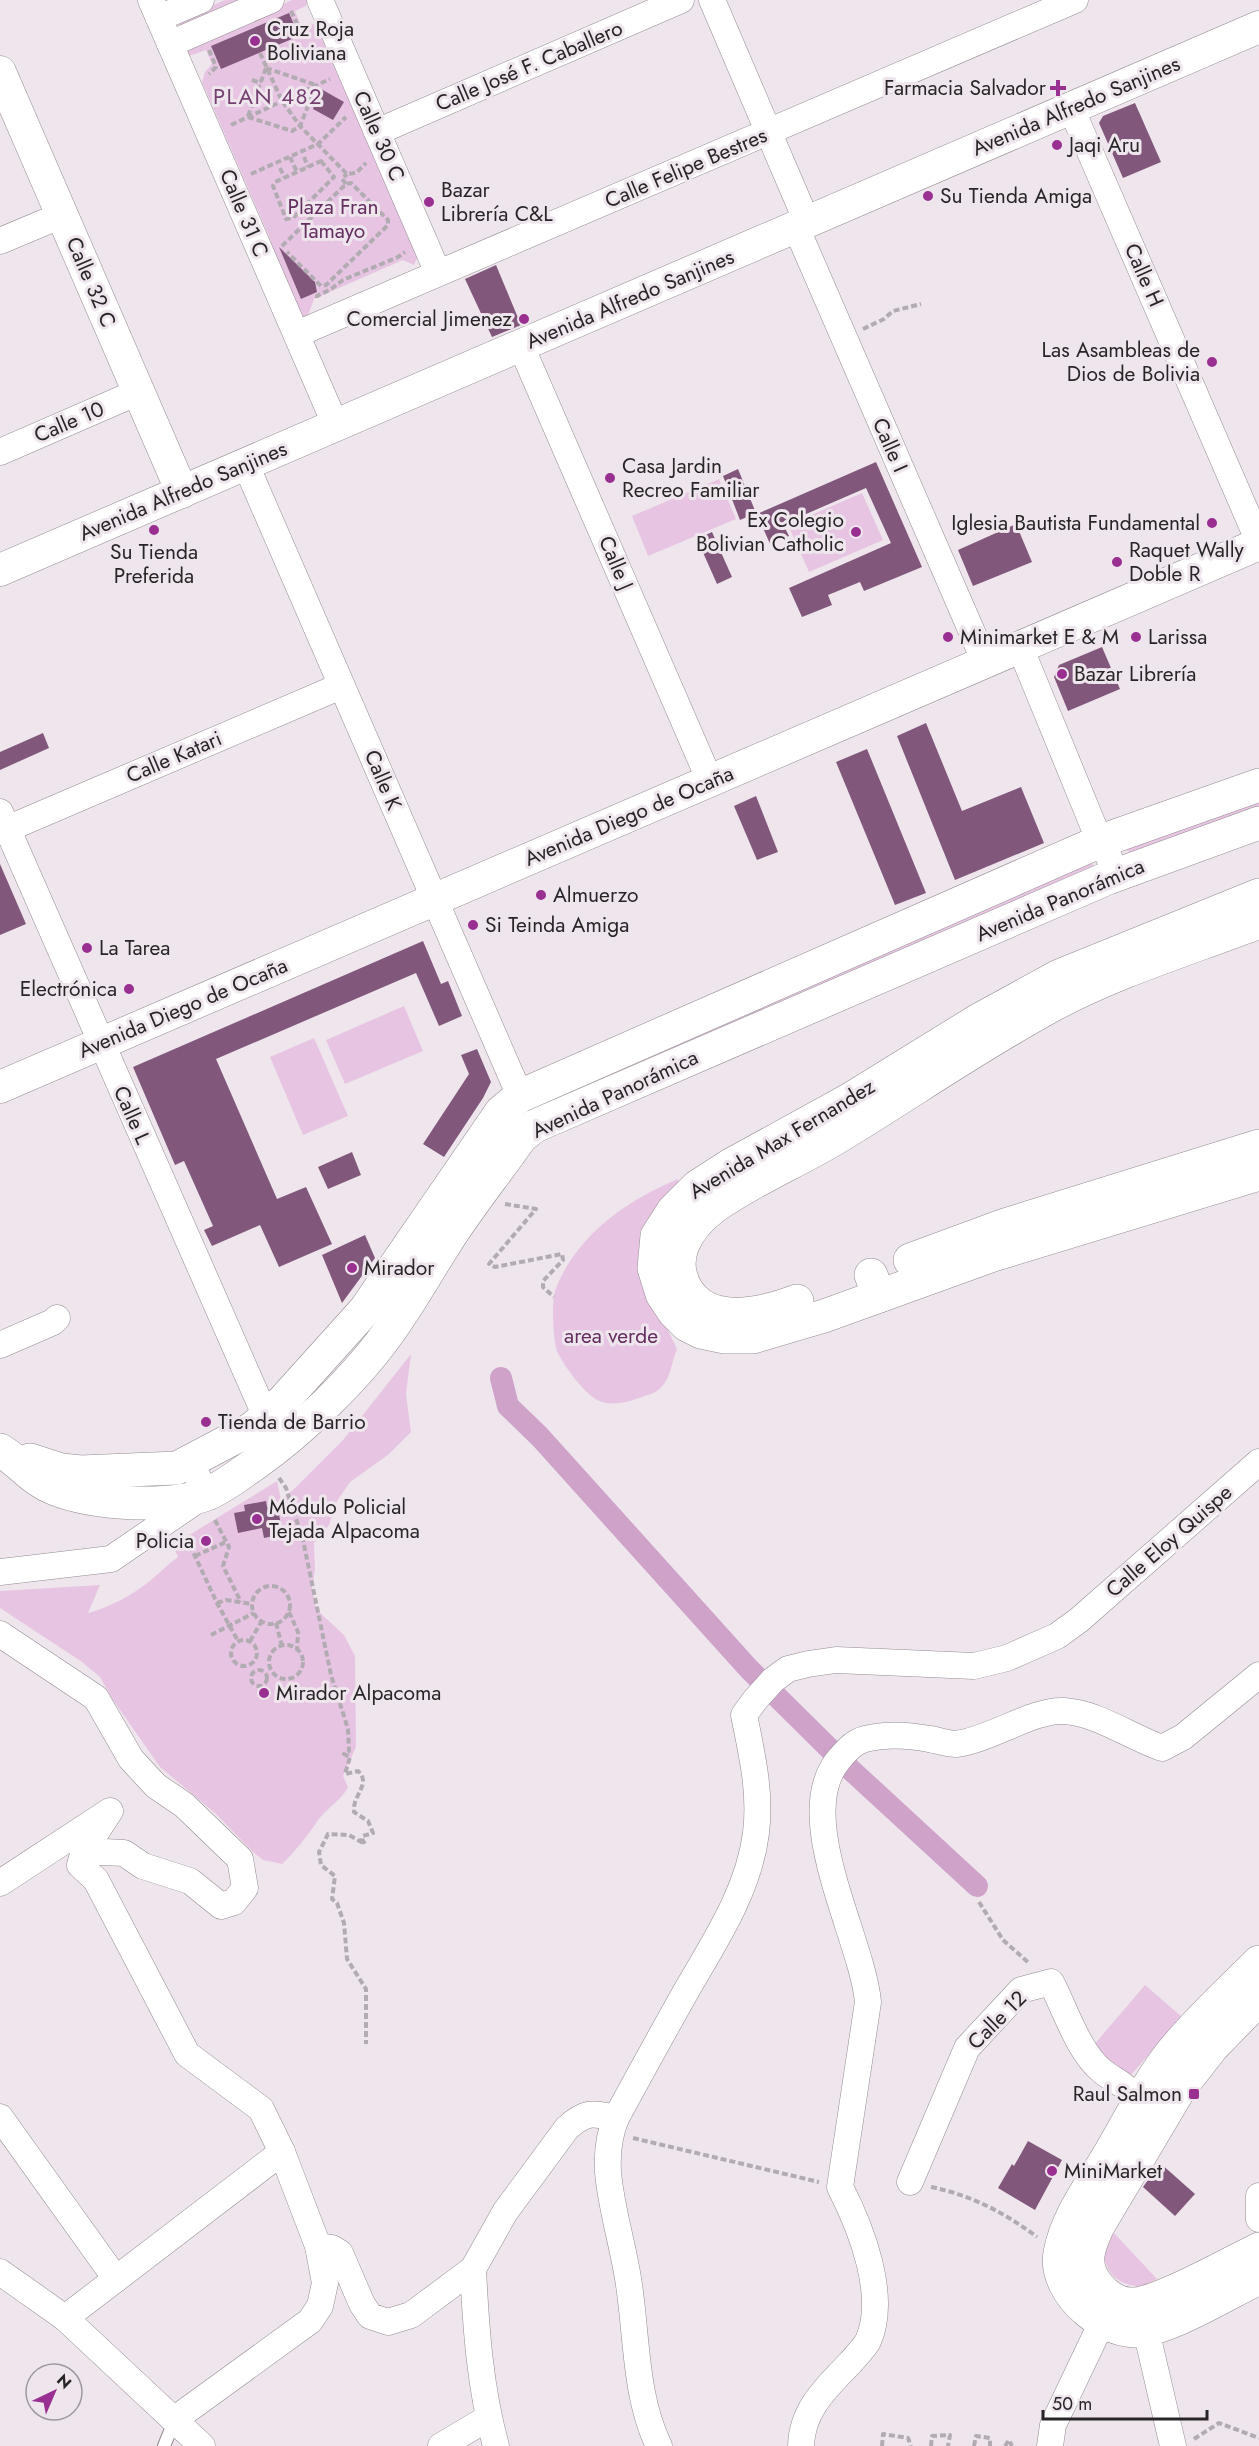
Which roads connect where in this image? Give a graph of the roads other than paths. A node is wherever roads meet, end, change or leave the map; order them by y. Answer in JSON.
{"nodes":[{"id":1,"x":201,"y":0,"type":"edge"},
{"id":2,"x":320,"y":0,"type":"edge"},
{"id":3,"x":681,"y":0,"type":"edge"},
{"id":4,"x":712,"y":0,"type":"edge"},
{"id":5,"x":1076,"y":0,"type":"edge"},
{"id":6,"x":280,"y":4,"type":"edge"},
{"id":7,"x":155,"y":9,"type":"edge"},
{"id":8,"x":1259,"y":27,"type":"edge"},
{"id":9,"x":170,"y":44,"type":"junction"},
{"id":10,"x":0,"y":72,"type":"edge"},
{"id":11,"x":1071,"y":108,"type":"junction"},
{"id":12,"x":377,"y":132,"type":"junction"},
{"id":13,"x":768,"y":132,"type":"junction"},
{"id":14,"x":62,"y":214,"type":"junction"},
{"id":15,"x":801,"y":225,"type":"junction"},
{"id":16,"x":0,"y":241,"type":"edge"},
{"id":17,"x":438,"y":273,"type":"junction"},
{"id":18,"x":297,"y":334,"type":"junction"},
{"id":19,"x":522,"y":346,"type":"junction"},
{"id":20,"x":138,"y":392,"type":"junction"},
{"id":21,"x":336,"y":426,"type":"junction"},
{"id":22,"x":0,"y":452,"type":"edge"},
{"id":23,"x":246,"y":465,"type":"junction"},
{"id":24,"x":182,"y":492,"type":"junction"},
{"id":25,"x":1259,"y":543,"type":"edge"},
{"id":26,"x":0,"y":570,"type":"edge"},
{"id":27,"x":1020,"y":647,"type":"junction"},
{"id":28,"x":985,"y":662,"type":"junction"},
{"id":29,"x":341,"y":686,"type":"junction"},
{"id":30,"x":710,"y":781,"type":"junction"},
{"id":31,"x":1259,"y":784,"type":"edge"},
{"id":32,"x":4,"y":820,"type":"edge"},
{"id":33,"x":1259,"y":823,"type":"edge"},
{"id":34,"x":1101,"y":841,"type":"junction"},
{"id":35,"x":1117,"y":874,"type":"junction"},
{"id":36,"x":1259,"y":895,"type":"edge"},
{"id":37,"x":435,"y":900,"type":"junction"},
{"id":38,"x":1259,"y":922,"type":"edge"},
{"id":39,"x":1065,"y":986,"type":"junction"},
{"id":40,"x":101,"y":1043,"type":"junction"},
{"id":41,"x":0,"y":1087,"type":"edge"},
{"id":42,"x":520,"y":1096,"type":"junction"},
{"id":43,"x":535,"y":1126,"type":"junction"},
{"id":44,"x":1259,"y":1146,"type":"edge"},
{"id":45,"x":1259,"y":1174,"type":"edge"},
{"id":46,"x":875,"y":1285,"type":"junction"},
{"id":47,"x":57,"y":1318,"type":"dead end"},
{"id":48,"x":0,"y":1345,"type":"edge"},
{"id":49,"x":274,"y":1445,"type":"junction"},
{"id":50,"x":2,"y":1451,"type":"edge"},
{"id":51,"x":190,"y":1461,"type":"junction"},
{"id":52,"x":1259,"y":1462,"type":"edge"},
{"id":53,"x":210,"y":1507,"type":"junction"},
{"id":54,"x":0,"y":1572,"type":"edge"},
{"id":55,"x":0,"y":1634,"type":"edge"},
{"id":56,"x":1259,"y":1675,"type":"edge"},
{"id":57,"x":84,"y":1851,"type":"junction"},
{"id":58,"x":0,"y":1884,"type":"edge"},
{"id":59,"x":1259,"y":1962,"type":"edge"},
{"id":60,"x":1259,"y":1999,"type":"edge"},
{"id":61,"x":1150,"y":2112,"type":"junction"},
{"id":62,"x":0,"y":2117,"type":"edge"},
{"id":63,"x":613,"y":2125,"type":"junction"},
{"id":64,"x":282,"y":2152,"type":"junction"},
{"id":65,"x":910,"y":2182,"type":"road end"},
{"id":66,"x":1259,"y":2196,"type":"edge"},
{"id":67,"x":1259,"y":2219,"type":"edge"},
{"id":68,"x":318,"y":2246,"type":"junction"},
{"id":69,"x":1259,"y":2249,"type":"edge"},
{"id":70,"x":473,"y":2269,"type":"junction"},
{"id":71,"x":0,"y":2272,"type":"edge"},
{"id":72,"x":1259,"y":2278,"type":"edge"},
{"id":73,"x":116,"y":2279,"type":"junction"},
{"id":74,"x":1107,"y":2310,"type":"junction"},
{"id":75,"x":64,"y":2318,"type":"junction"},
{"id":76,"x":1146,"y":2330,"type":"junction"},
{"id":77,"x":488,"y":2418,"type":"junction"},
{"id":78,"x":176,"y":2420,"type":"junction"},
{"id":79,"x":1183,"y":2443,"type":"edge"},
{"id":80,"x":164,"y":2446,"type":"edge"},
{"id":81,"x":202,"y":2446,"type":"edge"},
{"id":82,"x":441,"y":2446,"type":"edge"},
{"id":83,"x":496,"y":2446,"type":"edge"},
{"id":84,"x":658,"y":2446,"type":"edge"},
{"id":85,"x":801,"y":2446,"type":"edge"},
{"id":86,"x":1050,"y":2446,"type":"edge"}],
"edges":[{"from":1,"to":7,"type":"street"},
{"from":2,"to":12,"type":"street","name":"Calle 30 C"},
{"from":3,"to":12,"type":"street","name":"Calle José F. Caballero"},
{"from":4,"to":13,"type":"street","name":"Calle I"},
{"from":5,"to":13,"type":"street","name":"Calle Felipe Bestres"},
{"from":6,"to":9,"type":"street"},
{"from":7,"to":9,"type":"street","name":"Calle 31 C"},
{"from":8,"to":11,"type":"street","name":"Avenida Alfredo Sanjines"},
{"from":9,"to":18,"type":"street","name":"Calle 31 C"},
{"from":10,"to":14,"type":"street","name":"Calle 32 C"},
{"from":11,"to":15,"type":"street","name":"Avenida Alfredo Sanjines"},
{"from":11,"to":25,"type":"street","name":"Calle H"},
{"from":12,"to":17,"type":"street","name":"Calle 30 C"},
{"from":13,"to":15,"type":"street","name":"Calle I"},
{"from":13,"to":17,"type":"street","name":"Calle Felipe Bestres"},
{"from":14,"to":16,"type":"street"},
{"from":14,"to":20,"type":"street","name":"Calle 32 C"},
{"from":15,"to":19,"type":"street","name":"Avenida Alfredo Sanjines"},
{"from":15,"to":28,"type":"street","name":"Calle I"},
{"from":17,"to":18,"type":"street","name":"Calle Felipe Bestres"},
{"from":18,"to":21,"type":"street","name":"Calle 31 C"},
{"from":19,"to":21,"type":"street","name":"Avenida Alfredo Sanjines"},
{"from":19,"to":30,"type":"street","name":"Calle J"},
{"from":20,"to":22,"type":"street","name":"Calle 10"},
{"from":20,"to":24,"type":"street","name":"Calle 32 C"},
{"from":21,"to":23,"type":"street","name":"Avenida Alfredo Sanjines"},
{"from":23,"to":24,"type":"street","name":"Avenida Alfredo Sanjines"},
{"from":23,"to":29,"type":"street","name":"Calle K"},
{"from":24,"to":26,"type":"street","name":"Avenida Alfredo Sanjines"},
{"from":25,"to":27,"type":"street","name":"Avenida Diego de Ocaña"},
{"from":27,"to":28,"type":"street","name":"Avenida Diego de Ocaña"},
{"from":27,"to":34,"type":"street"},
{"from":28,"to":30,"type":"street","name":"Avenida Diego de Ocaña"},
{"from":29,"to":32,"type":"street","name":"Calle Katari"},
{"from":29,"to":37,"type":"street","name":"Calle K"},
{"from":30,"to":37,"type":"street","name":"Avenida Diego de Ocaña"},
{"from":31,"to":34,"type":"main road","name":"Avenida Panorámica"},
{"from":32,"to":40,"type":"street","name":"Calle L"},
{"from":33,"to":35,"type":"main road","name":"Avenida Panorámica"},
{"from":34,"to":35,"type":"street"},
{"from":34,"to":42,"type":"main road","name":"Avenida Panorámica"},
{"from":35,"to":43,"type":"main road","name":"Avenida Panorámica"},
{"from":36,"to":39,"type":"main road","name":"Avenida Max Fernandez"},
{"from":37,"to":40,"type":"street","name":"Avenida Diego de Ocaña"},
{"from":37,"to":42,"type":"street","name":"Calle K"},
{"from":38,"to":39,"type":"main road","name":"Avenida Max Fernandez"},
{"from":39,"to":46,"type":"main road","name":"Avenida Max Fernandez"},
{"from":40,"to":41,"type":"street","name":"Avenida Diego de Ocaña"},
{"from":40,"to":49,"type":"street","name":"Calle L"},
{"from":42,"to":43,"type":"main road"},
{"from":42,"to":49,"type":"main road","name":"Avenida Panorámica"},
{"from":43,"to":49,"type":"main road","name":"Avenida Panorámica"},
{"from":44,"to":46,"type":"main road","name":"Avenida Max Fernandez"},
{"from":45,"to":46,"type":"main road","name":"Avenida Max Fernandez"},
{"from":47,"to":48,"type":"street"},
{"from":49,"to":51,"type":"main road"},
{"from":49,"to":53,"type":"main road","name":"Avenida Panorámica"},
{"from":50,"to":51,"type":"main road"},
{"from":50,"to":53,"type":"main road","name":"Avenida Panorámica"},
{"from":51,"to":53,"type":"street"},
{"from":52,"to":63,"type":"street","name":"Calle Eloy Quispe"},
{"from":53,"to":54,"type":"street"},
{"from":55,"to":57,"type":"street"},
{"from":56,"to":85,"type":"street"},
{"from":57,"to":58,"type":"street"},
{"from":57,"to":64,"type":"street"},
{"from":59,"to":61,"type":"main road"},
{"from":60,"to":61,"type":"main road"},
{"from":61,"to":65,"type":"street","name":"Calle 12"},
{"from":61,"to":74,"type":"main road"},
{"from":61,"to":74,"type":"main road"},
{"from":62,"to":73,"type":"street"},
{"from":63,"to":70,"type":"street"},
{"from":63,"to":84,"type":"street"},
{"from":64,"to":68,"type":"street"},
{"from":64,"to":73,"type":"street"},
{"from":66,"to":67,"type":"street"},
{"from":68,"to":70,"type":"street"},
{"from":68,"to":78,"type":"street"},
{"from":69,"to":74,"type":"main road"},
{"from":70,"to":77,"type":"street"},
{"from":71,"to":75,"type":"street"},
{"from":72,"to":76,"type":"main road"},
{"from":73,"to":75,"type":"street"},
{"from":74,"to":76,"type":"main road"},
{"from":74,"to":86,"type":"street"},
{"from":75,"to":78,"type":"street"},
{"from":76,"to":79,"type":"street"},
{"from":77,"to":82,"type":"street"},
{"from":77,"to":83,"type":"street"},
{"from":78,"to":80,"type":"lane"},
{"from":78,"to":81,"type":"street"}]}
